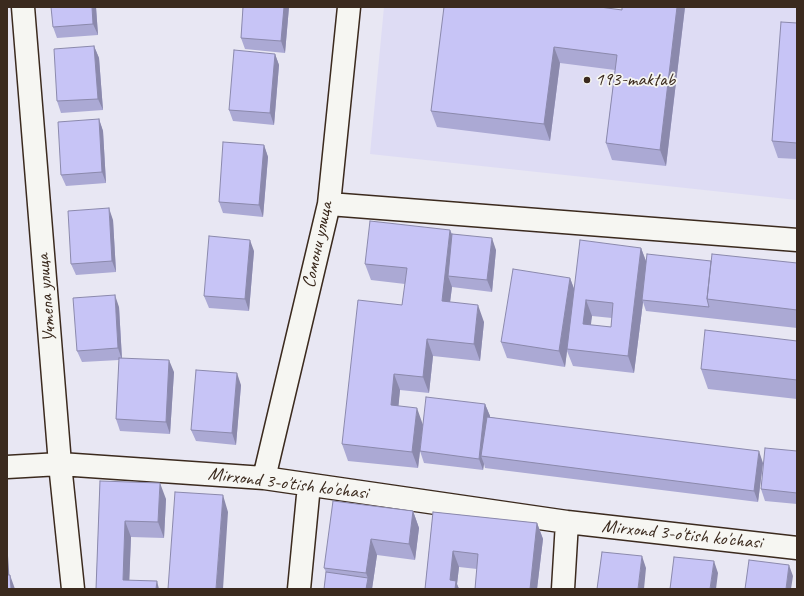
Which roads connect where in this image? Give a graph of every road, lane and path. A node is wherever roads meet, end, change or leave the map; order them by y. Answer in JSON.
{"nodes":[{"id":1,"x":23,"y":7,"type":"edge"},
{"id":2,"x":349,"y":7,"type":"edge"},
{"id":3,"x":329,"y":204,"type":"junction"},
{"id":4,"x":797,"y":240,"type":"edge"},
{"id":5,"x":60,"y":464,"type":"junction"},
{"id":6,"x":7,"y":467,"type":"edge"},
{"id":7,"x":264,"y":478,"type":"junction"},
{"id":8,"x":308,"y":485,"type":"junction"},
{"id":9,"x":567,"y":522,"type":"junction"},
{"id":10,"x":797,"y":548,"type":"edge"},
{"id":11,"x":73,"y":589,"type":"edge"},
{"id":12,"x":299,"y":589,"type":"edge"},
{"id":13,"x":563,"y":589,"type":"edge"}],
"edges":[{"from":1,"to":5,"type":"street","name":"Учтепа улица"},
{"from":2,"to":3,"type":"street","name":"Сомони улица"},
{"from":3,"to":4,"type":"street"},
{"from":3,"to":7,"type":"street","name":"Сомони улица"},
{"from":5,"to":6,"type":"street","name":"Mirxond 3-o'tish ko'chasi"},
{"from":5,"to":7,"type":"street","name":"Mirxond 3-o'tish ko'chasi"},
{"from":5,"to":11,"type":"street","name":"Учтепа улица"},
{"from":7,"to":8,"type":"street","name":"Mirxond 3-o'tish ko'chasi"},
{"from":8,"to":9,"type":"street","name":"Mirxond 3-o'tish ko'chasi"},
{"from":8,"to":12,"type":"street"},
{"from":9,"to":10,"type":"street","name":"Mirxond 3-o'tish ko'chasi"},
{"from":9,"to":13,"type":"street"}]}
